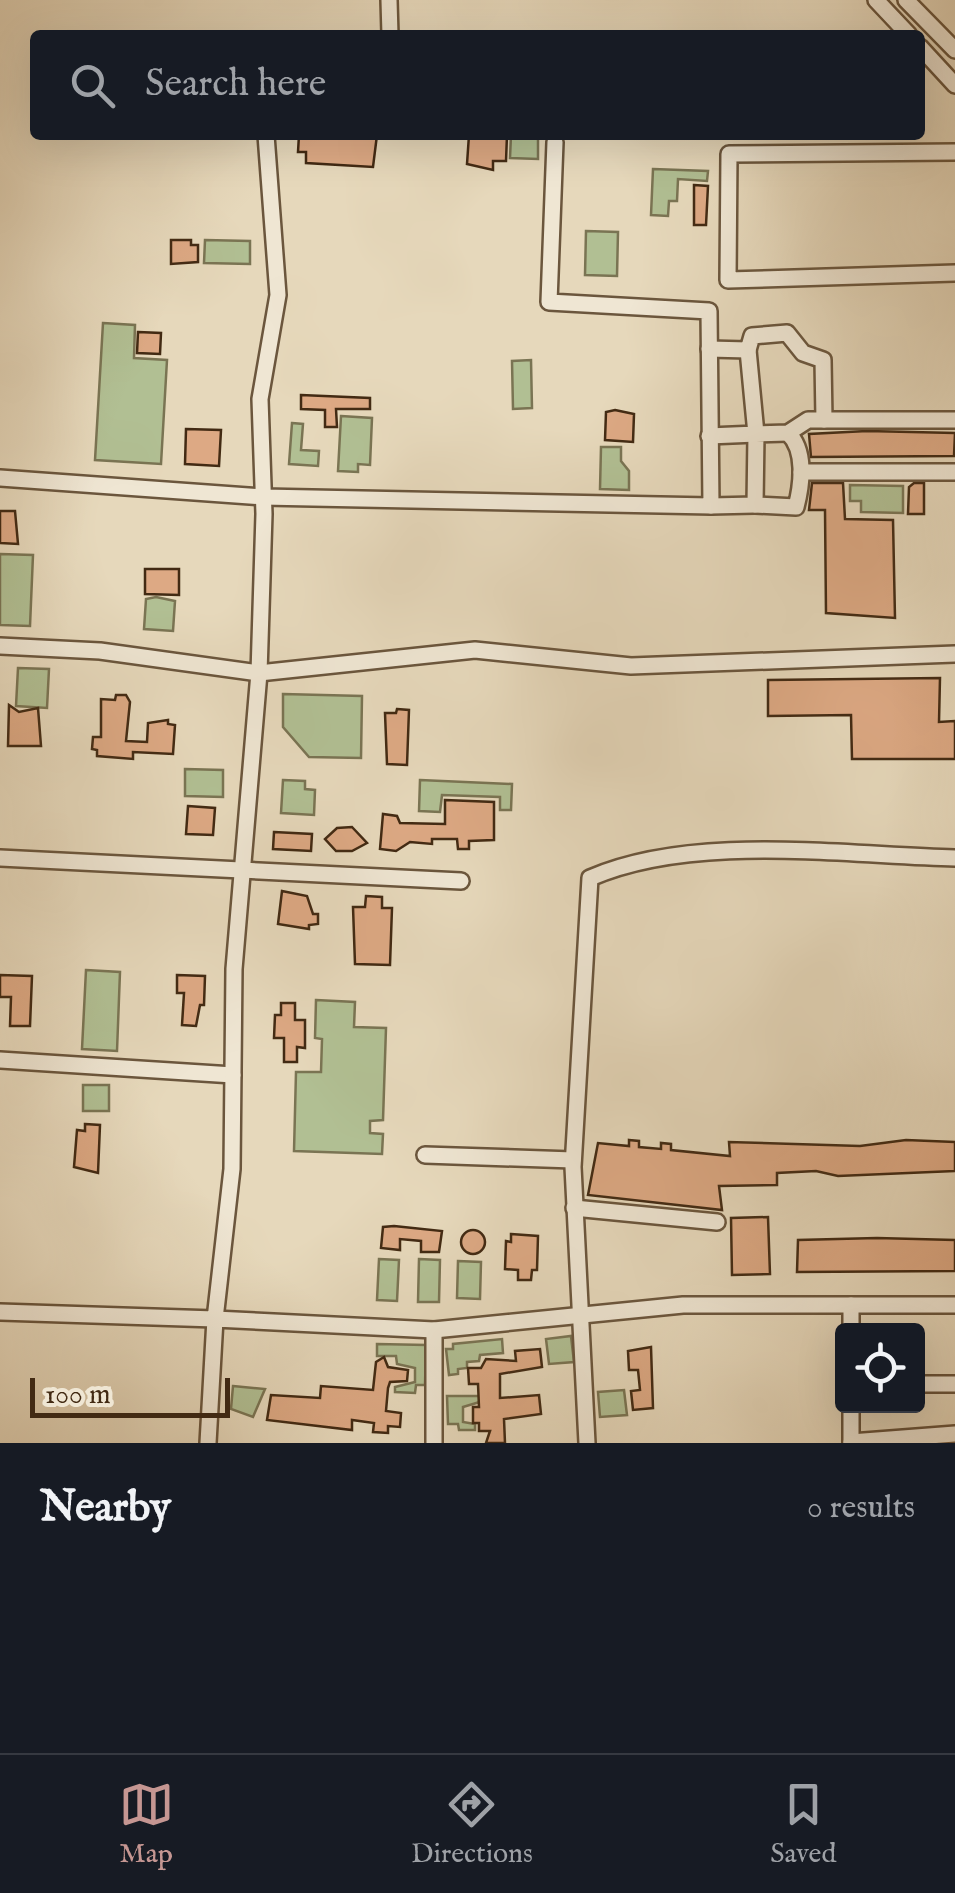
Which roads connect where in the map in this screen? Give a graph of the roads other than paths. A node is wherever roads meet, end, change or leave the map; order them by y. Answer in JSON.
{"nodes":[{"id":1,"x":389,"y":0,"type":"edge"},
{"id":2,"x":876,"y":0,"type":"edge"},
{"id":3,"x":906,"y":0,"type":"edge"},
{"id":4,"x":390,"y":30,"type":"edge"},
{"id":5,"x":904,"y":30,"type":"edge"},
{"id":6,"x":955,"y":50,"type":"edge"},
{"id":7,"x":925,"y":52,"type":"edge"},
{"id":8,"x":955,"y":85,"type":"edge"},
{"id":9,"x":266,"y":140,"type":"edge"},
{"id":10,"x":555,"y":142,"type":"dead end"},
{"id":11,"x":955,"y":152,"type":"edge"},
{"id":12,"x":955,"y":274,"type":"edge"},
{"id":13,"x":709,"y":349,"type":"junction"},
{"id":14,"x":748,"y":350,"type":"junction"},
{"id":15,"x":824,"y":420,"type":"junction"},
{"id":16,"x":955,"y":420,"type":"edge"},
{"id":17,"x":788,"y":433,"type":"junction"},
{"id":18,"x":756,"y":434,"type":"junction"},
{"id":19,"x":710,"y":436,"type":"junction"},
{"id":20,"x":801,"y":472,"type":"junction"},
{"id":21,"x":955,"y":472,"type":"edge"},
{"id":22,"x":0,"y":478,"type":"edge"},
{"id":23,"x":263,"y":497,"type":"junction"},
{"id":24,"x":755,"y":504,"type":"junction"},
{"id":25,"x":711,"y":506,"type":"junction"},
{"id":26,"x":0,"y":646,"type":"edge"},
{"id":27,"x":955,"y":654,"type":"edge"},
{"id":28,"x":260,"y":672,"type":"junction"},
{"id":29,"x":0,"y":858,"type":"edge"},
{"id":30,"x":955,"y":858,"type":"edge"},
{"id":31,"x":243,"y":870,"type":"junction"},
{"id":32,"x":461,"y":881,"type":"dead end"},
{"id":33,"x":0,"y":1060,"type":"edge"},
{"id":34,"x":233,"y":1074,"type":"junction"},
{"id":35,"x":426,"y":1155,"type":"dead end"},
{"id":36,"x":573,"y":1160,"type":"junction"},
{"id":37,"x":574,"y":1208,"type":"junction"},
{"id":38,"x":718,"y":1222,"type":"dead end"},
{"id":39,"x":852,"y":1305,"type":"junction"},
{"id":40,"x":955,"y":1305,"type":"edge"},
{"id":41,"x":0,"y":1312,"type":"edge"},
{"id":42,"x":578,"y":1314,"type":"junction"},
{"id":43,"x":215,"y":1319,"type":"junction"},
{"id":44,"x":851,"y":1323,"type":"edge"},
{"id":45,"x":434,"y":1330,"type":"junction"},
{"id":46,"x":925,"y":1384,"type":"edge"},
{"id":47,"x":955,"y":1384,"type":"edge"},
{"id":48,"x":851,"y":1413,"type":"edge"},
{"id":49,"x":955,"y":1434,"type":"edge"},
{"id":50,"x":852,"y":1442,"type":"edge"},
{"id":51,"x":208,"y":1443,"type":"edge"},
{"id":52,"x":434,"y":1443,"type":"edge"},
{"id":53,"x":587,"y":1443,"type":"edge"}],
"edges":[{"from":1,"to":4,"type":"street"},
{"from":2,"to":5,"type":"street"},
{"from":3,"to":6,"type":"street"},
{"from":7,"to":8,"type":"street"},
{"from":9,"to":23,"type":"street"},
{"from":10,"to":13,"type":"street"},
{"from":11,"to":12,"type":"street"},
{"from":13,"to":14,"type":"street"},
{"from":13,"to":19,"type":"street"},
{"from":14,"to":15,"type":"street"},
{"from":14,"to":18,"type":"street"},
{"from":15,"to":16,"type":"street"},
{"from":15,"to":17,"type":"street"},
{"from":17,"to":18,"type":"street"},
{"from":17,"to":20,"type":"street"},
{"from":18,"to":19,"type":"street"},
{"from":18,"to":24,"type":"street"},
{"from":19,"to":25,"type":"street"},
{"from":20,"to":21,"type":"street"},
{"from":20,"to":24,"type":"street"},
{"from":22,"to":23,"type":"street"},
{"from":23,"to":25,"type":"street"},
{"from":23,"to":28,"type":"street"},
{"from":24,"to":25,"type":"street"},
{"from":26,"to":28,"type":"street"},
{"from":27,"to":28,"type":"street"},
{"from":28,"to":31,"type":"street"},
{"from":29,"to":31,"type":"street"},
{"from":30,"to":36,"type":"street"},
{"from":31,"to":32,"type":"street"},
{"from":31,"to":34,"type":"street"},
{"from":33,"to":34,"type":"street"},
{"from":34,"to":43,"type":"street"},
{"from":35,"to":36,"type":"street"},
{"from":36,"to":37,"type":"street"},
{"from":37,"to":38,"type":"street"},
{"from":37,"to":42,"type":"street"},
{"from":39,"to":40,"type":"street"},
{"from":39,"to":42,"type":"street"},
{"from":39,"to":44,"type":"street"},
{"from":41,"to":43,"type":"street"},
{"from":42,"to":45,"type":"street"},
{"from":42,"to":53,"type":"street"},
{"from":43,"to":45,"type":"street"},
{"from":43,"to":51,"type":"street"},
{"from":45,"to":52,"type":"street"},
{"from":46,"to":47,"type":"street"},
{"from":48,"to":50,"type":"street"},
{"from":49,"to":50,"type":"street"}]}
